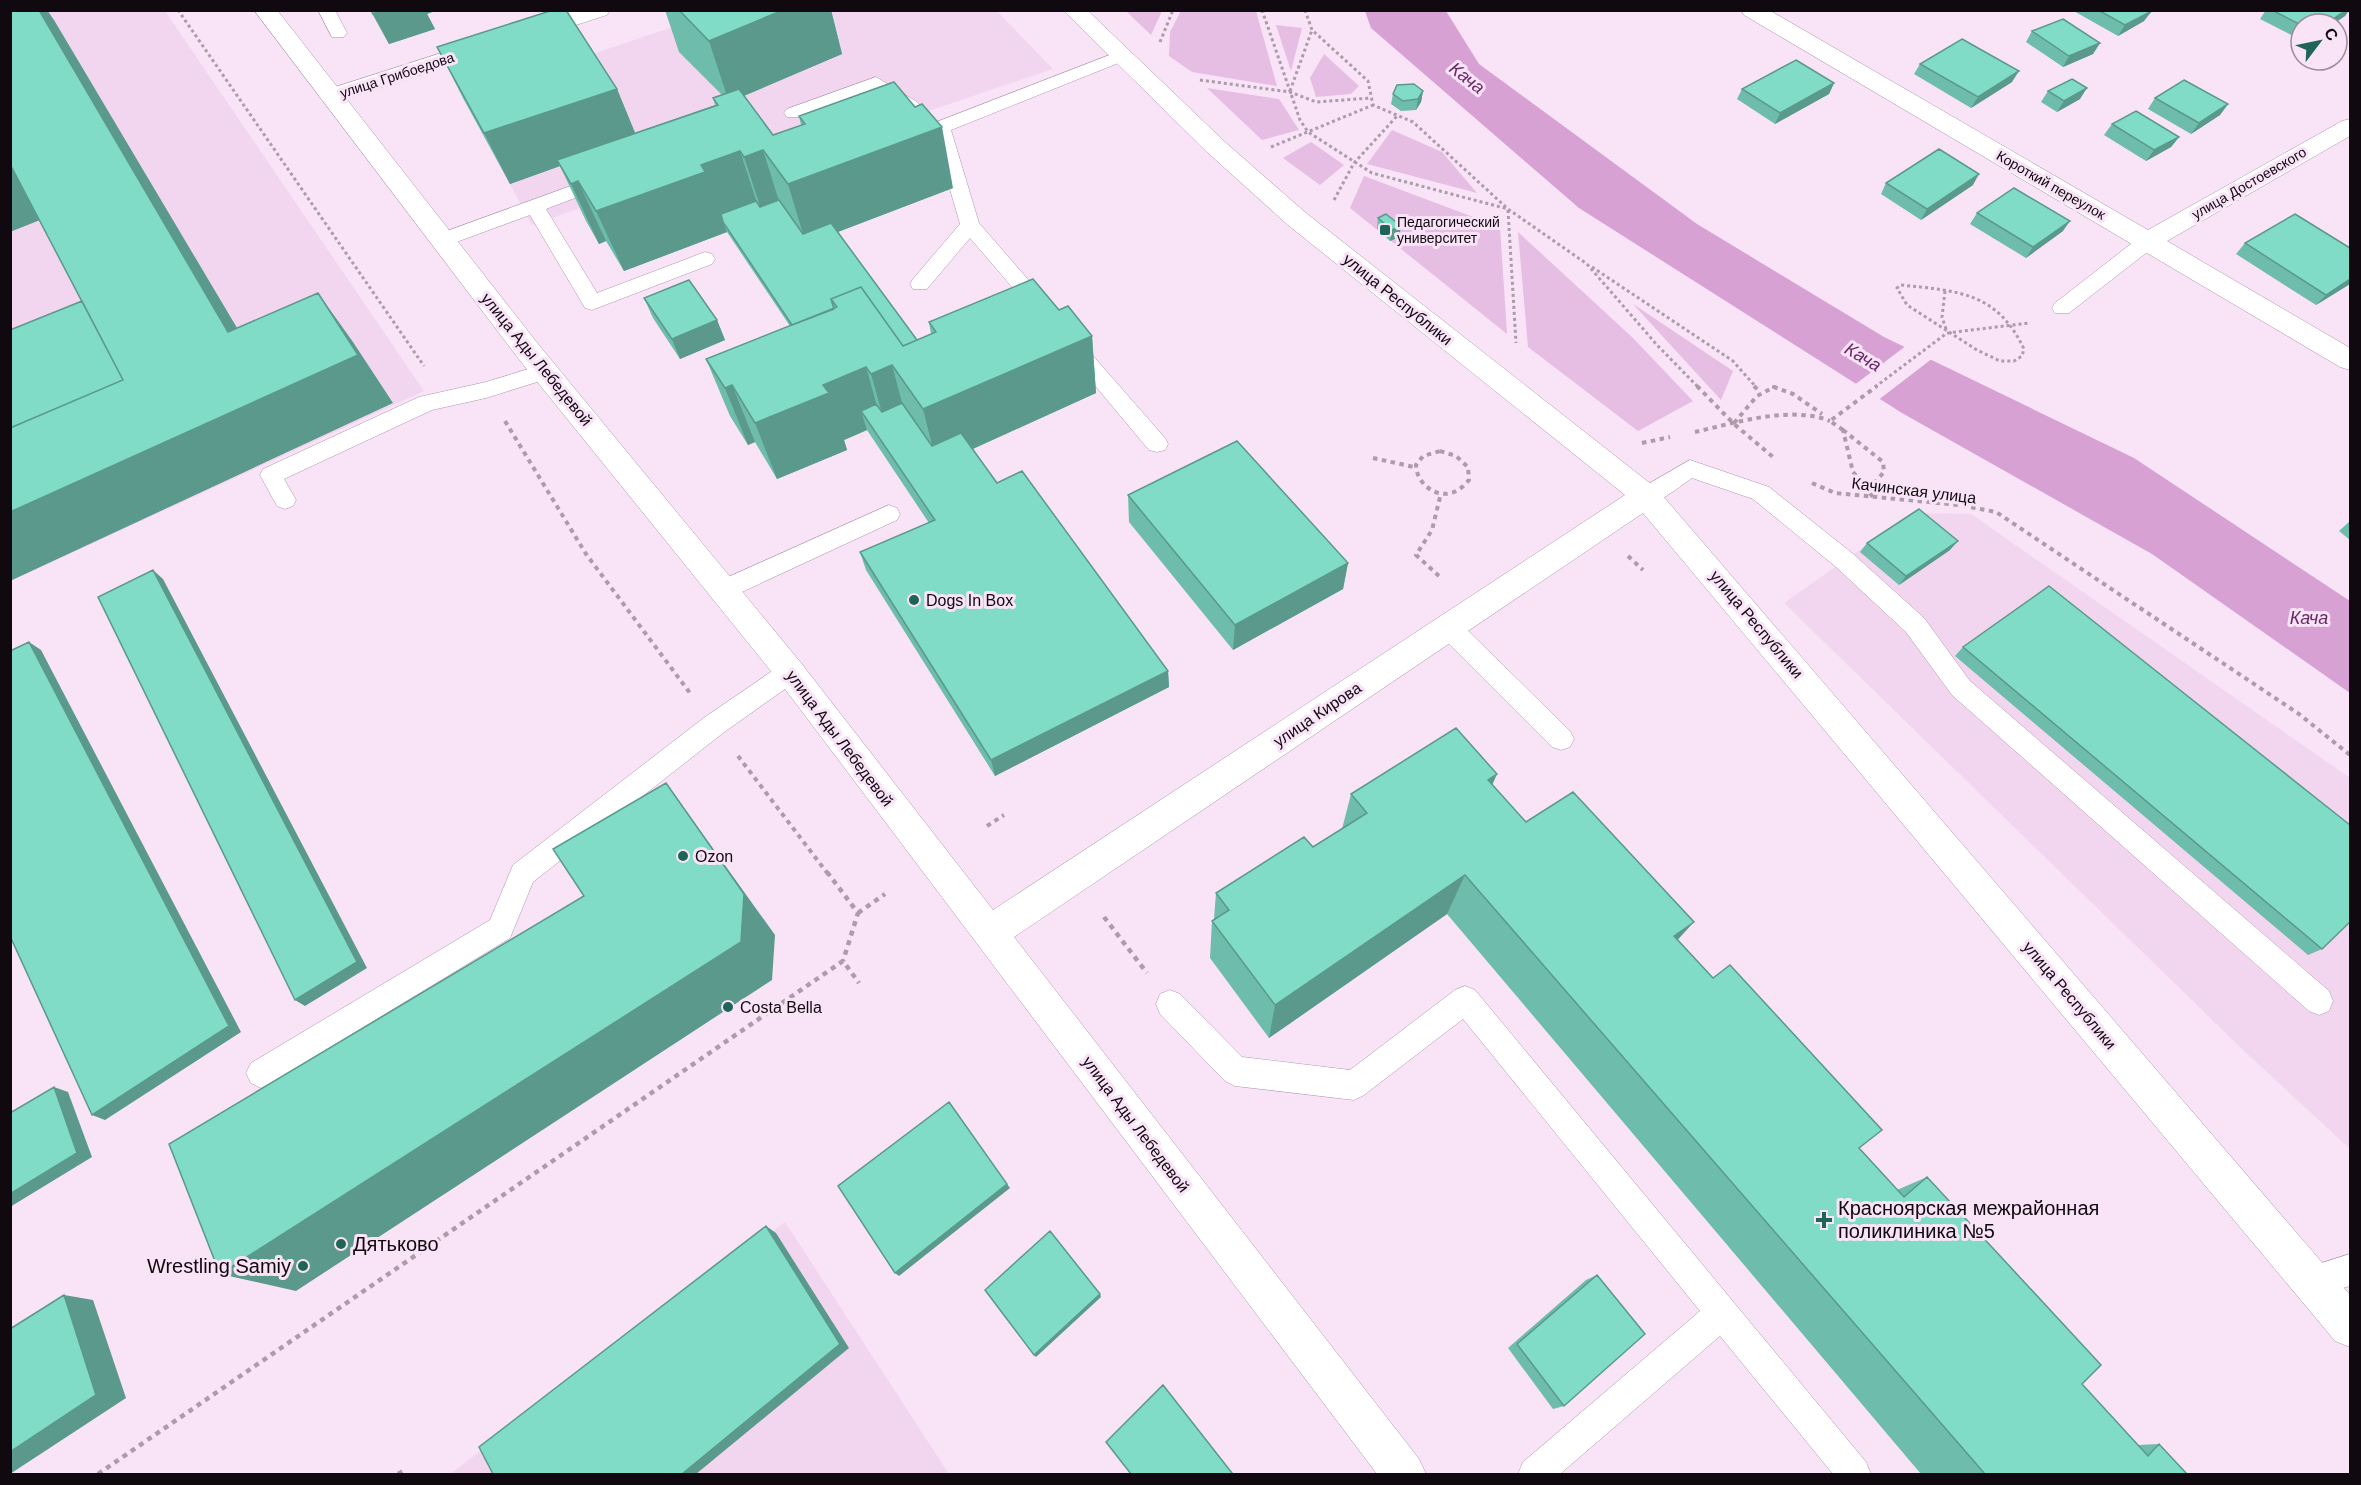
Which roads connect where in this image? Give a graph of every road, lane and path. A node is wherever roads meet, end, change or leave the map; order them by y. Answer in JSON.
{"nodes":[{"id":1,"x":178,"y":10,"type":"edge"},
{"id":2,"x":266,"y":10,"type":"edge"},
{"id":3,"x":326,"y":10,"type":"edge"},
{"id":4,"x":599,"y":10,"type":"edge"},
{"id":5,"x":1074,"y":10,"type":"edge"},
{"id":6,"x":1173,"y":10,"type":"edge"},
{"id":7,"x":1262,"y":10,"type":"edge"},
{"id":8,"x":1305,"y":10,"type":"edge"},
{"id":9,"x":1752,"y":10,"type":"edge"},
{"id":10,"x":1312,"y":30,"type":"junction"},
{"id":11,"x":338,"y":33,"type":"dead end"},
{"id":12,"x":1160,"y":44,"type":"dead end"},
{"id":13,"x":1120,"y":56,"type":"junction"},
{"id":14,"x":1191,"y":79,"type":"dead end"},
{"id":15,"x":1290,"y":92,"type":"junction"},
{"id":16,"x":331,"y":96,"type":"junction"},
{"id":17,"x":1371,"y":98,"type":"junction"},
{"id":18,"x":1373,"y":105,"type":"junction"},
{"id":19,"x":793,"y":113,"type":"dead end"},
{"id":20,"x":1398,"y":115,"type":"junction"},
{"id":21,"x":2350,"y":126,"type":"edge"},
{"id":22,"x":941,"y":127,"type":"junction"},
{"id":23,"x":1308,"y":132,"type":"junction"},
{"id":24,"x":1264,"y":150,"type":"dead end"},
{"id":25,"x":1354,"y":163,"type":"junction"},
{"id":26,"x":621,"y":174,"type":"edge"},
{"id":27,"x":534,"y":205,"type":"junction"},
{"id":28,"x":1331,"y":205,"type":"dead end"},
{"id":29,"x":1508,"y":209,"type":"junction"},
{"id":30,"x":970,"y":225,"type":"junction"},
{"id":31,"x":443,"y":240,"type":"junction"},
{"id":32,"x":2148,"y":241,"type":"junction"},
{"id":33,"x":705,"y":259,"type":"dead end"},
{"id":34,"x":1587,"y":264,"type":"junction"},
{"id":35,"x":920,"y":284,"type":"dead end"},
{"id":36,"x":1945,"y":291,"type":"junction"},
{"id":37,"x":2062,"y":308,"type":"dead end"},
{"id":38,"x":1988,"y":328,"type":"dead end"},
{"id":39,"x":1946,"y":334,"type":"junction"},
{"id":40,"x":1517,"y":354,"type":"dead end"},
{"id":41,"x":2350,"y":360,"type":"edge"},
{"id":42,"x":428,"y":372,"type":"dead end"},
{"id":43,"x":545,"y":372,"type":"junction"},
{"id":44,"x":486,"y":390,"type":"junction"},
{"id":45,"x":1759,"y":391,"type":"junction"},
{"id":46,"x":1823,"y":415,"type":"junction"},
{"id":47,"x":1830,"y":421,"type":"junction"},
{"id":48,"x":1734,"y":424,"type":"junction"},
{"id":49,"x":1843,"y":430,"type":"junction"},
{"id":50,"x":1690,"y":433,"type":"dead end"},
{"id":51,"x":1680,"y":435,"type":"dead end"},
{"id":52,"x":1157,"y":444,"type":"dead end"},
{"id":53,"x":1636,"y":444,"type":"dead end"},
{"id":54,"x":1373,"y":458,"type":"dead end"},
{"id":55,"x":1781,"y":464,"type":"dead end"},
{"id":56,"x":1414,"y":466,"type":"junction"},
{"id":57,"x":1804,"y":478,"type":"dead end"},
{"id":58,"x":1441,"y":493,"type":"junction"},
{"id":59,"x":1646,"y":496,"type":"junction"},
{"id":60,"x":1873,"y":498,"type":"junction"},
{"id":61,"x":285,"y":500,"type":"dead end"},
{"id":62,"x":889,"y":514,"type":"dead end"},
{"id":63,"x":1439,"y":576,"type":"dead end"},
{"id":64,"x":723,"y":590,"type":"junction"},
{"id":65,"x":1448,"y":627,"type":"junction"},
{"id":66,"x":790,"y":672,"type":"junction"},
{"id":67,"x":714,"y":725,"type":"junction"},
{"id":68,"x":1561,"y":738,"type":"dead end"},
{"id":69,"x":2350,"y":755,"type":"edge"},
{"id":70,"x":1004,"y":815,"type":"dead end"},
{"id":71,"x":987,"y":826,"type":"dead end"},
{"id":72,"x":885,"y":894,"type":"dead end"},
{"id":73,"x":858,"y":913,"type":"junction"},
{"id":74,"x":1104,"y":917,"type":"dead end"},
{"id":75,"x":989,"y":933,"type":"junction"},
{"id":76,"x":843,"y":961,"type":"junction"},
{"id":77,"x":859,"y":983,"type":"dead end"},
{"id":78,"x":2319,"y":1001,"type":"dead end"},
{"id":79,"x":1170,"y":1004,"type":"joint"},
{"id":80,"x":261,"y":1073,"type":"dead end"},
{"id":81,"x":2350,"y":1270,"type":"edge"},
{"id":82,"x":2311,"y":1281,"type":"junction"},
{"id":83,"x":1723,"y":1313,"type":"junction"},
{"id":84,"x":2350,"y":1326,"type":"edge"},
{"id":85,"x":405,"y":1470,"type":"dead end"},
{"id":86,"x":98,"y":1474,"type":"edge"},
{"id":87,"x":398,"y":1474,"type":"edge"},
{"id":88,"x":1404,"y":1474,"type":"edge"},
{"id":89,"x":1535,"y":1474,"type":"edge"},
{"id":90,"x":1854,"y":1474,"type":"edge"}],
"edges":[{"from":1,"to":42,"type":"path"},
{"from":2,"to":16,"type":"street","name":"улица Ады Лебедевой"},
{"from":3,"to":11,"type":"lane"},
{"from":4,"to":16,"type":"street","name":"улица Грибоедова"},
{"from":5,"to":13,"type":"street","name":"улица Республики"},
{"from":6,"to":12,"type":"path"},
{"from":7,"to":15,"type":"path"},
{"from":8,"to":10,"type":"path"},
{"from":9,"to":32,"type":"street","name":"Короткий переулок"},
{"from":10,"to":15,"type":"path"},
{"from":10,"to":17,"type":"path"},
{"from":13,"to":22,"type":"lane"},
{"from":13,"to":59,"type":"street","name":"улица Республики"},
{"from":14,"to":15,"type":"path"},
{"from":15,"to":17,"type":"path"},
{"from":15,"to":23,"type":"path"},
{"from":16,"to":31,"type":"street","name":"улица Ады Лебедевой"},
{"from":17,"to":18,"type":"path"},
{"from":18,"to":20,"type":"path"},
{"from":18,"to":23,"type":"path"},
{"from":19,"to":22,"type":"lane"},
{"from":20,"to":25,"type":"path"},
{"from":20,"to":29,"type":"path"},
{"from":21,"to":32,"type":"street","name":"улица Достоевского"},
{"from":22,"to":30,"type":"lane"},
{"from":23,"to":24,"type":"path"},
{"from":23,"to":25,"type":"path"},
{"from":25,"to":28,"type":"path"},
{"from":25,"to":29,"type":"path"},
{"from":26,"to":27,"type":"lane"},
{"from":27,"to":31,"type":"lane"},
{"from":27,"to":33,"type":"lane"},
{"from":29,"to":34,"type":"path"},
{"from":29,"to":40,"type":"path"},
{"from":30,"to":35,"type":"lane"},
{"from":30,"to":52,"type":"lane"},
{"from":31,"to":43,"type":"street","name":"улица Ады Лебедевой"},
{"from":32,"to":37,"type":"lane"},
{"from":32,"to":41,"type":"street","name":"Короткий переулок"},
{"from":34,"to":45,"type":"path"},
{"from":34,"to":48,"type":"path"},
{"from":36,"to":39,"type":"path"},
{"from":36,"to":39,"type":"path"},
{"from":36,"to":39,"type":"path"},
{"from":38,"to":39,"type":"path"},
{"from":39,"to":47,"type":"path"},
{"from":43,"to":44,"type":"lane"},
{"from":43,"to":64,"type":"street","name":"улица Ады Лебедевой"},
{"from":44,"to":61,"type":"lane"},
{"from":44,"to":67,"type":"path"},
{"from":45,"to":46,"type":"path"},
{"from":45,"to":48,"type":"path"},
{"from":46,"to":47,"type":"path"},
{"from":46,"to":48,"type":"path"},
{"from":47,"to":49,"type":"path"},
{"from":48,"to":50,"type":"path"},
{"from":48,"to":55,"type":"path"},
{"from":49,"to":60,"type":"path"},
{"from":49,"to":60,"type":"path"},
{"from":51,"to":53,"type":"path"},
{"from":54,"to":56,"type":"path"},
{"from":56,"to":58,"type":"path"},
{"from":56,"to":58,"type":"path"},
{"from":57,"to":60,"type":"path","name":"Качинская улица"},
{"from":58,"to":63,"type":"path"},
{"from":59,"to":65,"type":"street","name":"улица Кирова"},
{"from":59,"to":78,"type":"lane"},
{"from":59,"to":82,"type":"street","name":"улица Республики"},
{"from":60,"to":69,"type":"path","name":"Качинская улица"},
{"from":62,"to":64,"type":"lane"},
{"from":64,"to":66,"type":"street","name":"улица Ады Лебедевой"},
{"from":65,"to":68,"type":"lane"},
{"from":65,"to":75,"type":"street","name":"улица Кирова"},
{"from":66,"to":67,"type":"lane"},
{"from":66,"to":75,"type":"street","name":"улица Ады Лебедевой"},
{"from":67,"to":73,"type":"path"},
{"from":67,"to":80,"type":"lane"},
{"from":70,"to":71,"type":"path"},
{"from":72,"to":73,"type":"path"},
{"from":73,"to":76,"type":"path"},
{"from":74,"to":79,"type":"path"},
{"from":75,"to":88,"type":"street","name":"улица Ады Лебедевой"},
{"from":76,"to":77,"type":"path"},
{"from":76,"to":86,"type":"path"},
{"from":79,"to":83,"type":"lane"},
{"from":81,"to":82,"type":"lane"},
{"from":82,"to":84,"type":"street","name":"улица Республики"},
{"from":83,"to":89,"type":"lane"},
{"from":83,"to":90,"type":"lane"},
{"from":85,"to":87,"type":"path"}]}
